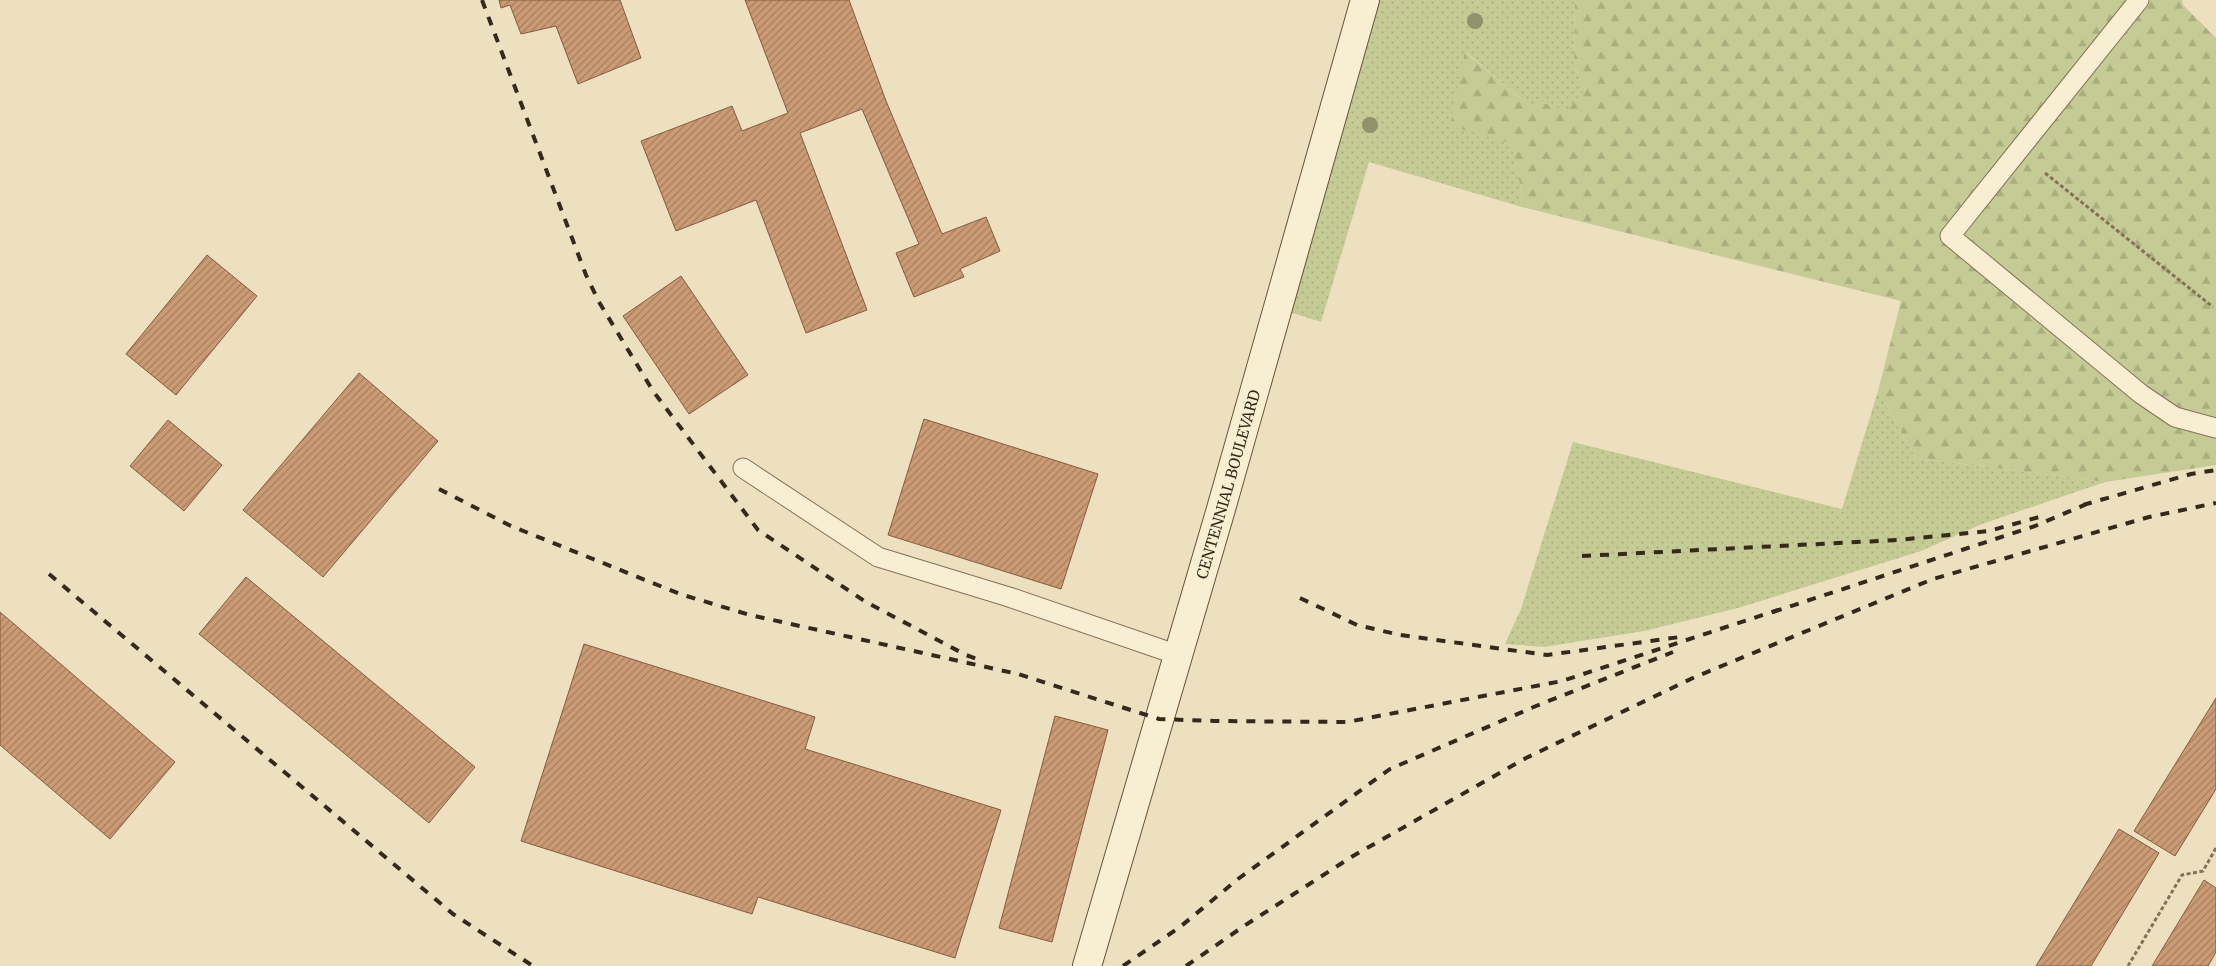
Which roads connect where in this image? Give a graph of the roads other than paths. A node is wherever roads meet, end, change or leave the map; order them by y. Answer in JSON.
{"nodes":[{"id":1,"x":1364,"y":0,"type":"edge"},
{"id":2,"x":2139,"y":0,"type":"edge"},
{"id":3,"x":2216,"y":428,"type":"edge"},
{"id":4,"x":743,"y":468,"type":"dead end"},
{"id":5,"x":1178,"y":655,"type":"junction"},
{"id":6,"x":1088,"y":966,"type":"edge"}],
"edges":[{"from":1,"to":5,"type":"main road","name":"CENTENNIAL BOULEVARD"},
{"from":2,"to":3,"type":"lane"},
{"from":4,"to":5,"type":"lane"},
{"from":5,"to":6,"type":"main road","name":"CENTENNIAL BOULEVARD"}]}
